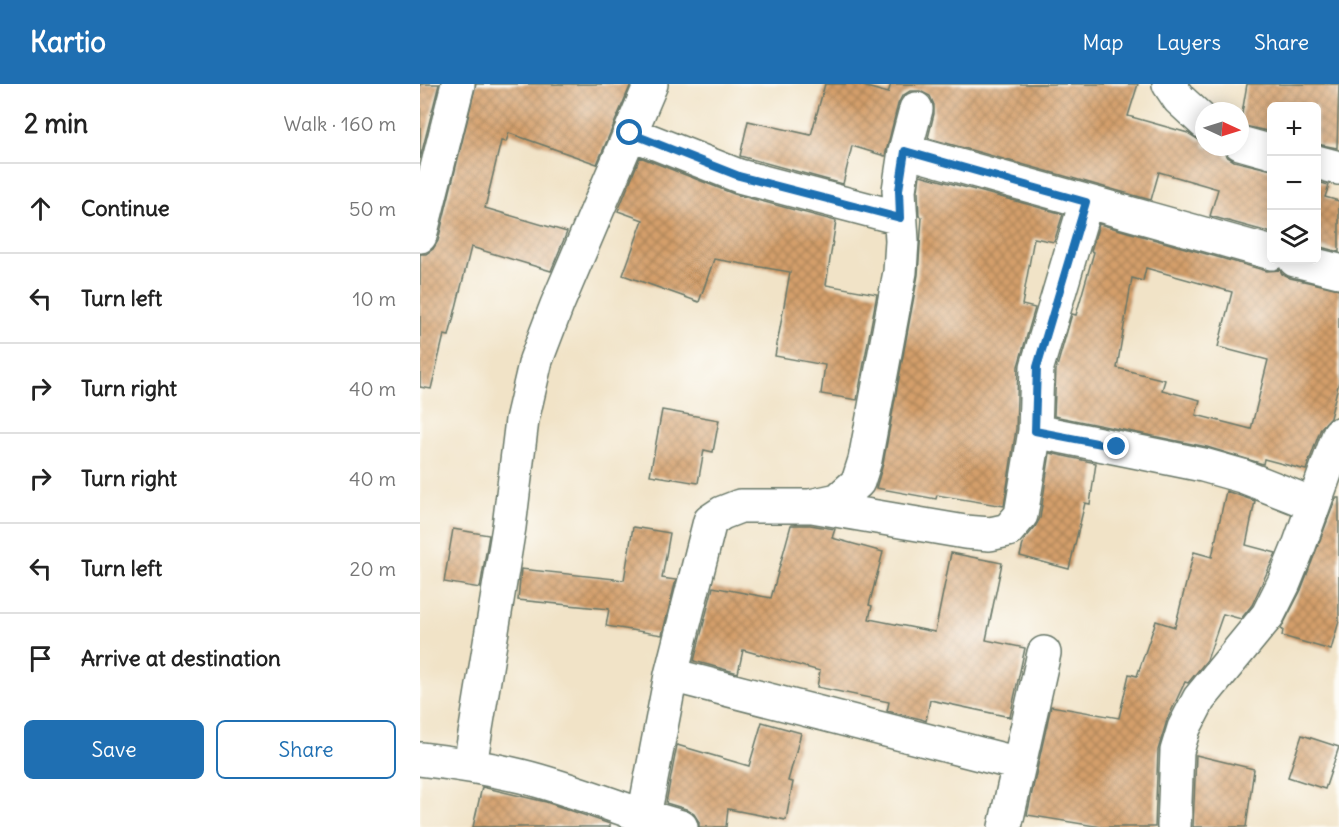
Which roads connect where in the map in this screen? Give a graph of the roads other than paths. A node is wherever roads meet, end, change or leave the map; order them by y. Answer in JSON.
{"nodes":[{"id":1,"x":458,"y":84,"type":"edge"},
{"id":2,"x":651,"y":84,"type":"edge"},
{"id":3,"x":1169,"y":84,"type":"edge"},
{"id":4,"x":916,"y":108,"type":"dead end"},
{"id":5,"x":1195,"y":114,"type":"edge"},
{"id":6,"x":630,"y":133,"type":"junction"},
{"id":7,"x":1249,"y":146,"type":"edge"},
{"id":8,"x":905,"y":151,"type":"junction"},
{"id":9,"x":1267,"y":151,"type":"edge"},
{"id":10,"x":1321,"y":163,"type":"edge"},
{"id":11,"x":1339,"y":168,"type":"edge"},
{"id":12,"x":1086,"y":202,"type":"junction"},
{"id":13,"x":900,"y":218,"type":"junction"},
{"id":14,"x":420,"y":236,"type":"edge"},
{"id":15,"x":1267,"y":252,"type":"edge"},
{"id":16,"x":1310,"y":264,"type":"edge"},
{"id":17,"x":1339,"y":272,"type":"edge"},
{"id":18,"x":1035,"y":431,"type":"junction"},
{"id":19,"x":1339,"y":434,"type":"edge"},
{"id":20,"x":1314,"y":504,"type":"junction"},
{"id":21,"x":810,"y":506,"type":"junction"},
{"id":22,"x":1044,"y":653,"type":"dead end"},
{"id":23,"x":671,"y":675,"type":"junction"},
{"id":24,"x":420,"y":759,"type":"edge"},
{"id":25,"x":1019,"y":764,"type":"junction"},
{"id":26,"x":470,"y":765,"type":"junction"},
{"id":27,"x":643,"y":822,"type":"edge"},
{"id":28,"x":681,"y":827,"type":"edge"},
{"id":29,"x":1005,"y":827,"type":"edge"},
{"id":30,"x":1174,"y":827,"type":"edge"}],
"edges":[{"from":1,"to":14,"type":"street"},
{"from":2,"to":6,"type":"street"},
{"from":3,"to":5,"type":"street"},
{"from":4,"to":8,"type":"street"},
{"from":6,"to":13,"type":"street"},
{"from":6,"to":26,"type":"street"},
{"from":7,"to":9,"type":"street"},
{"from":8,"to":12,"type":"street"},
{"from":8,"to":13,"type":"street"},
{"from":10,"to":11,"type":"street"},
{"from":12,"to":15,"type":"street"},
{"from":12,"to":18,"type":"street"},
{"from":13,"to":21,"type":"street"},
{"from":16,"to":17,"type":"street"},
{"from":18,"to":20,"type":"street"},
{"from":18,"to":21,"type":"street"},
{"from":19,"to":20,"type":"street"},
{"from":20,"to":30,"type":"street"},
{"from":21,"to":23,"type":"street"},
{"from":22,"to":25,"type":"street"},
{"from":23,"to":25,"type":"street"},
{"from":23,"to":27,"type":"street"},
{"from":24,"to":26,"type":"street"},
{"from":25,"to":29,"type":"street"},
{"from":26,"to":27,"type":"street"},
{"from":27,"to":28,"type":"street"}]}
